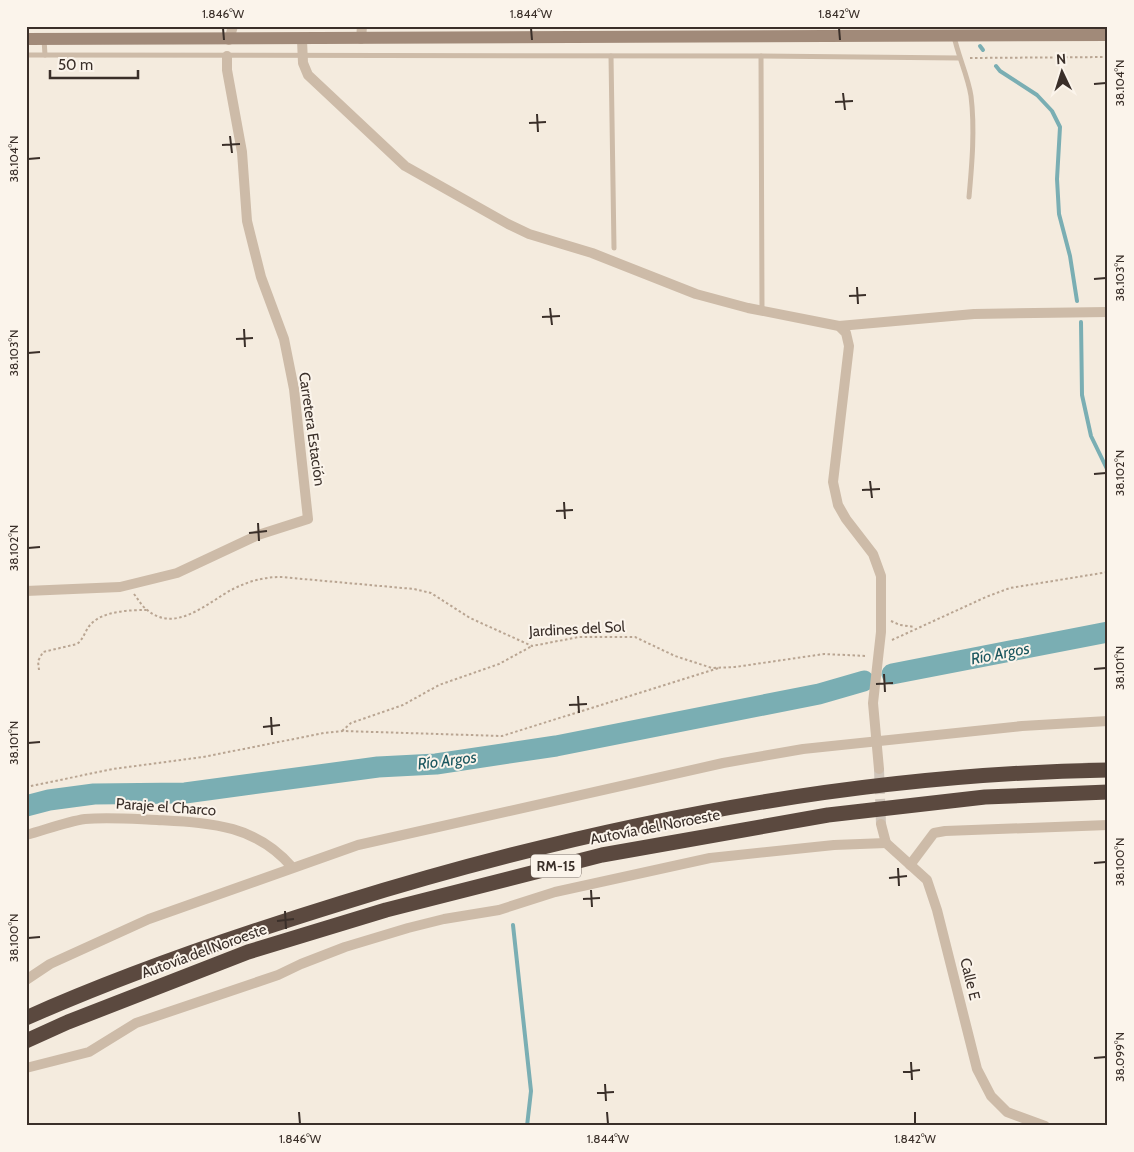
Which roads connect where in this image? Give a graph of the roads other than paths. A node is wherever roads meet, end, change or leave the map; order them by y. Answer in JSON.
{"nodes":[{"id":1,"x":233,"y":26,"type":"edge"},
{"id":2,"x":362,"y":33,"type":"edge"},
{"id":3,"x":1108,"y":35,"type":"edge"},
{"id":4,"x":954,"y":36,"type":"junction"},
{"id":5,"x":44,"y":39,"type":"junction"},
{"id":6,"x":26,"y":40,"type":"edge"},
{"id":7,"x":229,"y":40,"type":"junction"},
{"id":8,"x":302,"y":40,"type":"junction"},
{"id":9,"x":45,"y":55,"type":"junction"},
{"id":10,"x":26,"y":56,"type":"edge"},
{"id":11,"x":227,"y":56,"type":"junction"},
{"id":12,"x":611,"y":56,"type":"junction"},
{"id":13,"x":761,"y":56,"type":"junction"},
{"id":14,"x":302,"y":57,"type":"junction"},
{"id":15,"x":959,"y":58,"type":"junction"},
{"id":16,"x":969,"y":197,"type":"dead end"},
{"id":17,"x":614,"y":248,"type":"dead end"},
{"id":18,"x":762,"y":311,"type":"junction"},
{"id":19,"x":1108,"y":312,"type":"edge"},
{"id":20,"x":839,"y":326,"type":"junction"},
{"id":21,"x":26,"y":591,"type":"edge"},
{"id":22,"x":1108,"y":721,"type":"edge"},
{"id":23,"x":876,"y":740,"type":"junction"},
{"id":24,"x":879,"y":768,"type":"tunnel mouth"},
{"id":25,"x":1108,"y":770,"type":"edge"},
{"id":26,"x":1108,"y":792,"type":"edge"},
{"id":27,"x":882,"y":824,"type":"tunnel mouth"},
{"id":28,"x":1108,"y":825,"type":"edge"},
{"id":29,"x":26,"y":835,"type":"edge"},
{"id":30,"x":886,"y":844,"type":"junction"},
{"id":31,"x":910,"y":865,"type":"junction"},
{"id":32,"x":292,"y":867,"type":"junction"},
{"id":33,"x":26,"y":980,"type":"edge"},
{"id":34,"x":26,"y":1018,"type":"edge"},
{"id":35,"x":26,"y":1041,"type":"edge"},
{"id":36,"x":26,"y":1068,"type":"edge"},
{"id":37,"x":1045,"y":1126,"type":"edge"}],
"edges":[{"from":1,"to":7,"type":"street"},
{"from":2,"to":4,"type":"main road"},
{"from":2,"to":8,"type":"main road"},
{"from":3,"to":4,"type":"main road"},
{"from":4,"to":15,"type":"lane"},
{"from":5,"to":6,"type":"main road"},
{"from":5,"to":7,"type":"main road"},
{"from":5,"to":9,"type":"lane"},
{"from":7,"to":8,"type":"main road"},
{"from":8,"to":14,"type":"street"},
{"from":9,"to":10,"type":"lane"},
{"from":9,"to":11,"type":"lane"},
{"from":11,"to":14,"type":"lane"},
{"from":11,"to":21,"type":"street","name":"Carretera Estación"},
{"from":12,"to":13,"type":"lane"},
{"from":12,"to":14,"type":"lane"},
{"from":12,"to":17,"type":"lane"},
{"from":13,"to":15,"type":"lane"},
{"from":13,"to":18,"type":"lane"},
{"from":14,"to":18,"type":"street"},
{"from":15,"to":16,"type":"lane"},
{"from":18,"to":20,"type":"street"},
{"from":19,"to":20,"type":"street"},
{"from":20,"to":23,"type":"street"},
{"from":22,"to":23,"type":"street"},
{"from":23,"to":24,"type":"street"},
{"from":23,"to":32,"type":"street"},
{"from":25,"to":34,"type":"highway","name":"Autovía del Noroeste","number":"RM-15"},
{"from":26,"to":35,"type":"highway","name":"Autovía del Noroeste","number":"RM-15"},
{"from":27,"to":30,"type":"street"},
{"from":28,"to":31,"type":"street"},
{"from":29,"to":32,"type":"street","name":"Paraje el Charco"},
{"from":30,"to":31,"type":"street","name":"Calle E"},
{"from":30,"to":36,"type":"street"},
{"from":31,"to":37,"type":"street","name":"Calle E"},
{"from":32,"to":33,"type":"street"}]}
